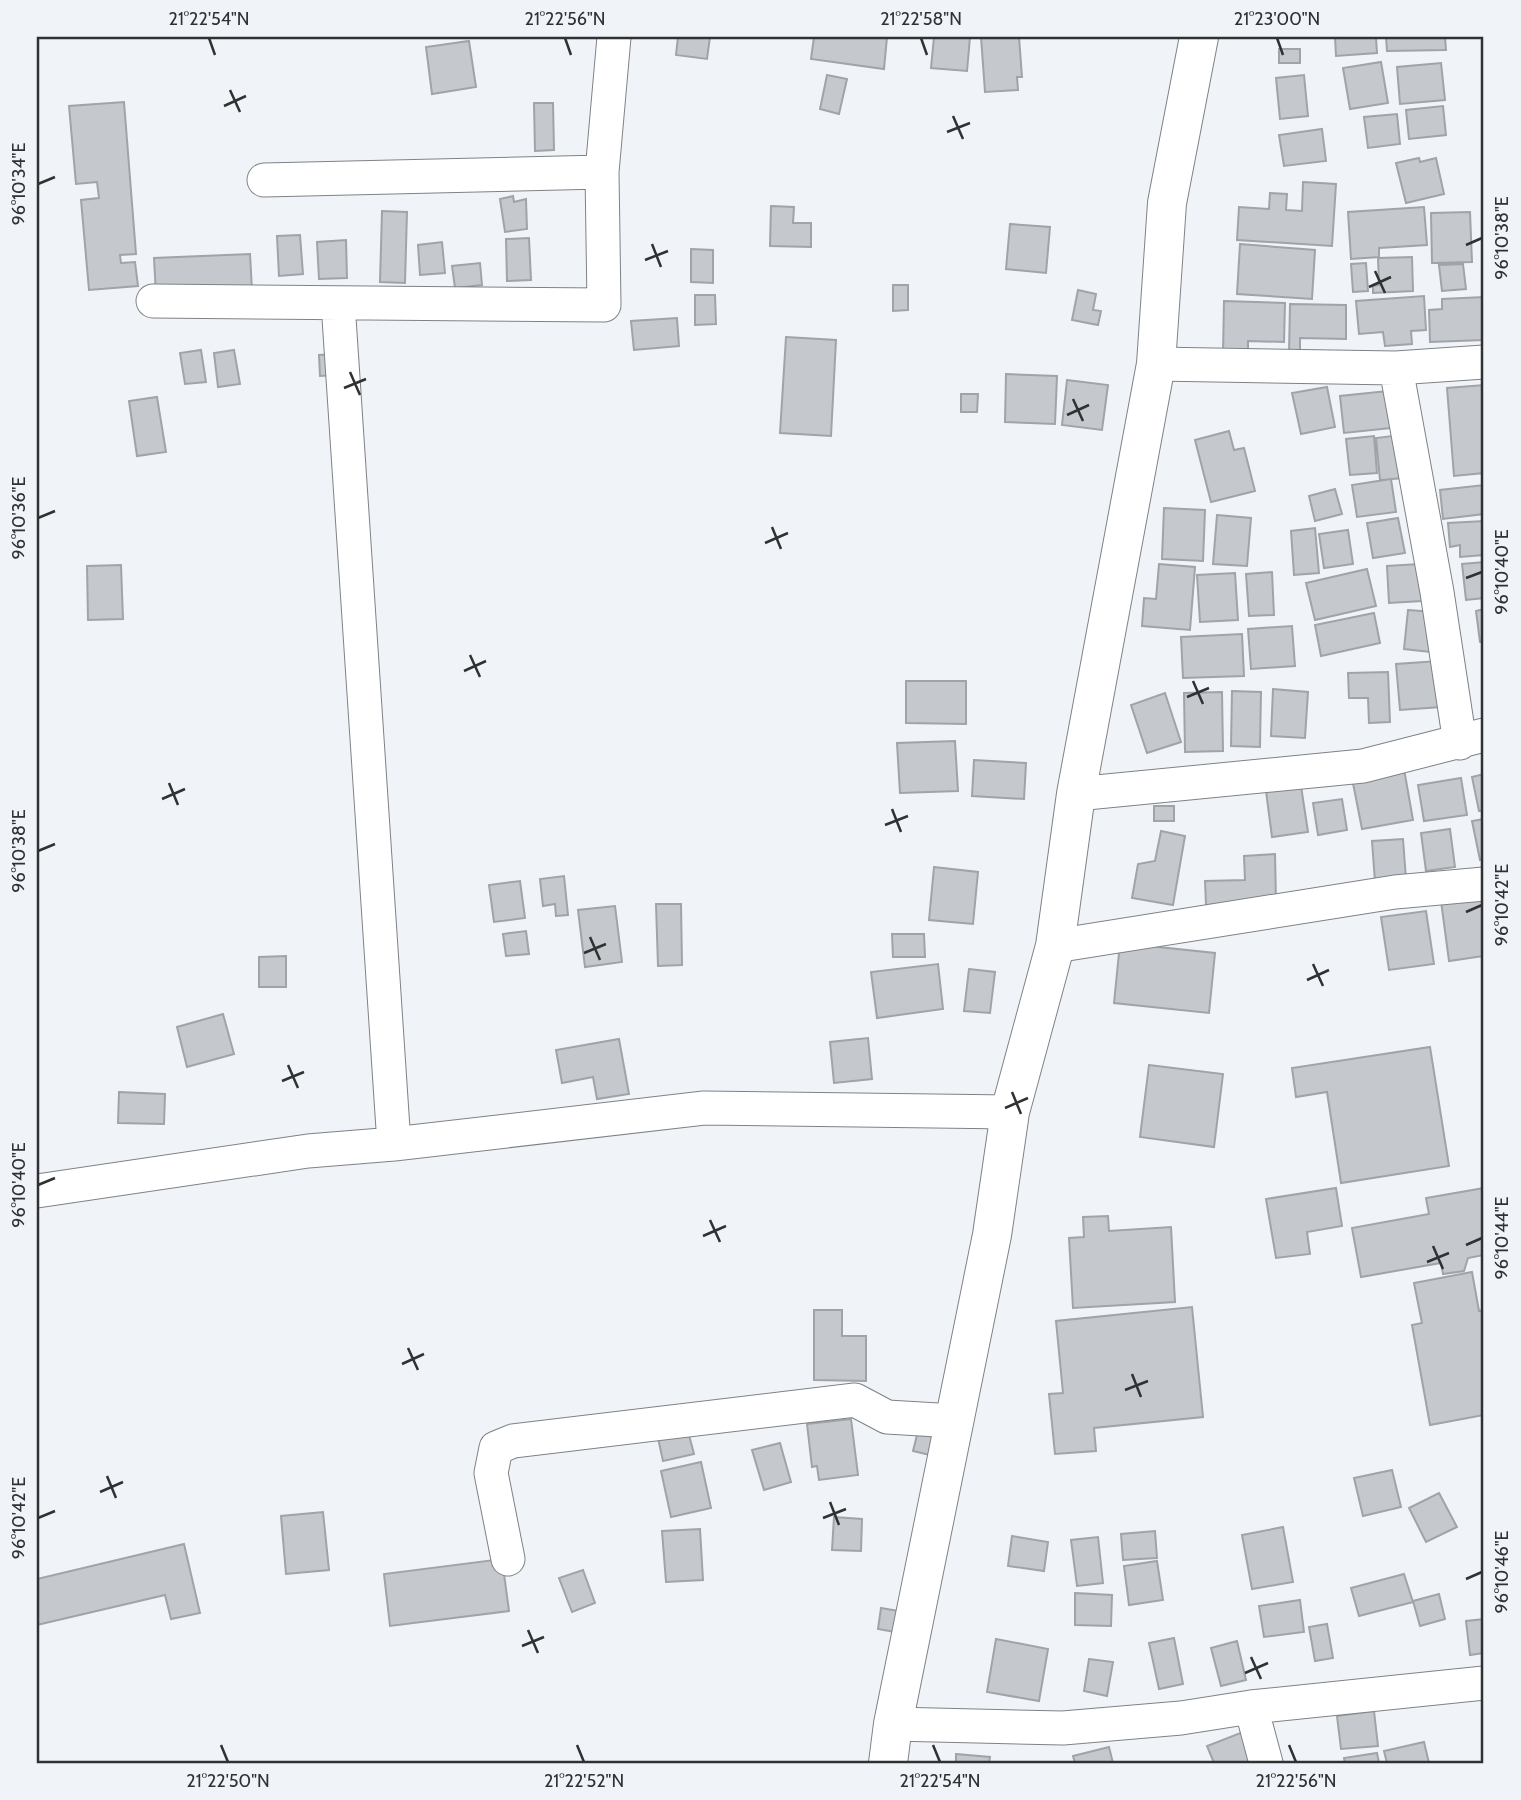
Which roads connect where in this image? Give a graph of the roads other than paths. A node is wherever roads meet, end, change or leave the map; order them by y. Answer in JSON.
{"nodes":[{"id":1,"x":614,"y":37,"type":"edge"},
{"id":2,"x":1199,"y":37,"type":"edge"},
{"id":3,"x":602,"y":172,"type":"junction"},
{"id":4,"x":264,"y":180,"type":"dead end"},
{"id":5,"x":153,"y":302,"type":"dead end"},
{"id":6,"x":338,"y":303,"type":"junction"},
{"id":7,"x":1484,"y":362,"type":"edge"},
{"id":8,"x":1156,"y":364,"type":"junction"},
{"id":9,"x":1396,"y":368,"type":"junction"},
{"id":10,"x":1472,"y":739,"type":"edge"},
{"id":11,"x":1076,"y":794,"type":"junction"},
{"id":12,"x":1484,"y":884,"type":"edge"},
{"id":13,"x":1055,"y":946,"type":"junction"},
{"id":14,"x":1010,"y":1112,"type":"junction"},
{"id":15,"x":394,"y":1144,"type":"junction"},
{"id":16,"x":37,"y":1191,"type":"edge"},
{"id":17,"x":955,"y":1421,"type":"junction"},
{"id":18,"x":508,"y":1559,"type":"dead end"},
{"id":19,"x":1484,"y":1683,"type":"edge"},
{"id":20,"x":1251,"y":1707,"type":"junction"},
{"id":21,"x":893,"y":1724,"type":"junction"},
{"id":22,"x":888,"y":1763,"type":"edge"},
{"id":23,"x":1266,"y":1763,"type":"edge"}],
"edges":[{"from":1,"to":3,"type":"street"},
{"from":2,"to":8,"type":"street"},
{"from":3,"to":4,"type":"street"},
{"from":3,"to":6,"type":"street"},
{"from":5,"to":6,"type":"street"},
{"from":6,"to":15,"type":"street"},
{"from":7,"to":9,"type":"street"},
{"from":8,"to":9,"type":"street"},
{"from":8,"to":11,"type":"street"},
{"from":9,"to":10,"type":"street"},
{"from":10,"to":11,"type":"street"},
{"from":11,"to":13,"type":"street"},
{"from":12,"to":13,"type":"street"},
{"from":13,"to":14,"type":"street"},
{"from":14,"to":15,"type":"street"},
{"from":14,"to":17,"type":"street"},
{"from":15,"to":16,"type":"street"},
{"from":17,"to":18,"type":"street"},
{"from":17,"to":21,"type":"street"},
{"from":19,"to":20,"type":"street"},
{"from":20,"to":21,"type":"street"},
{"from":20,"to":23,"type":"street"},
{"from":21,"to":22,"type":"street"}]}
